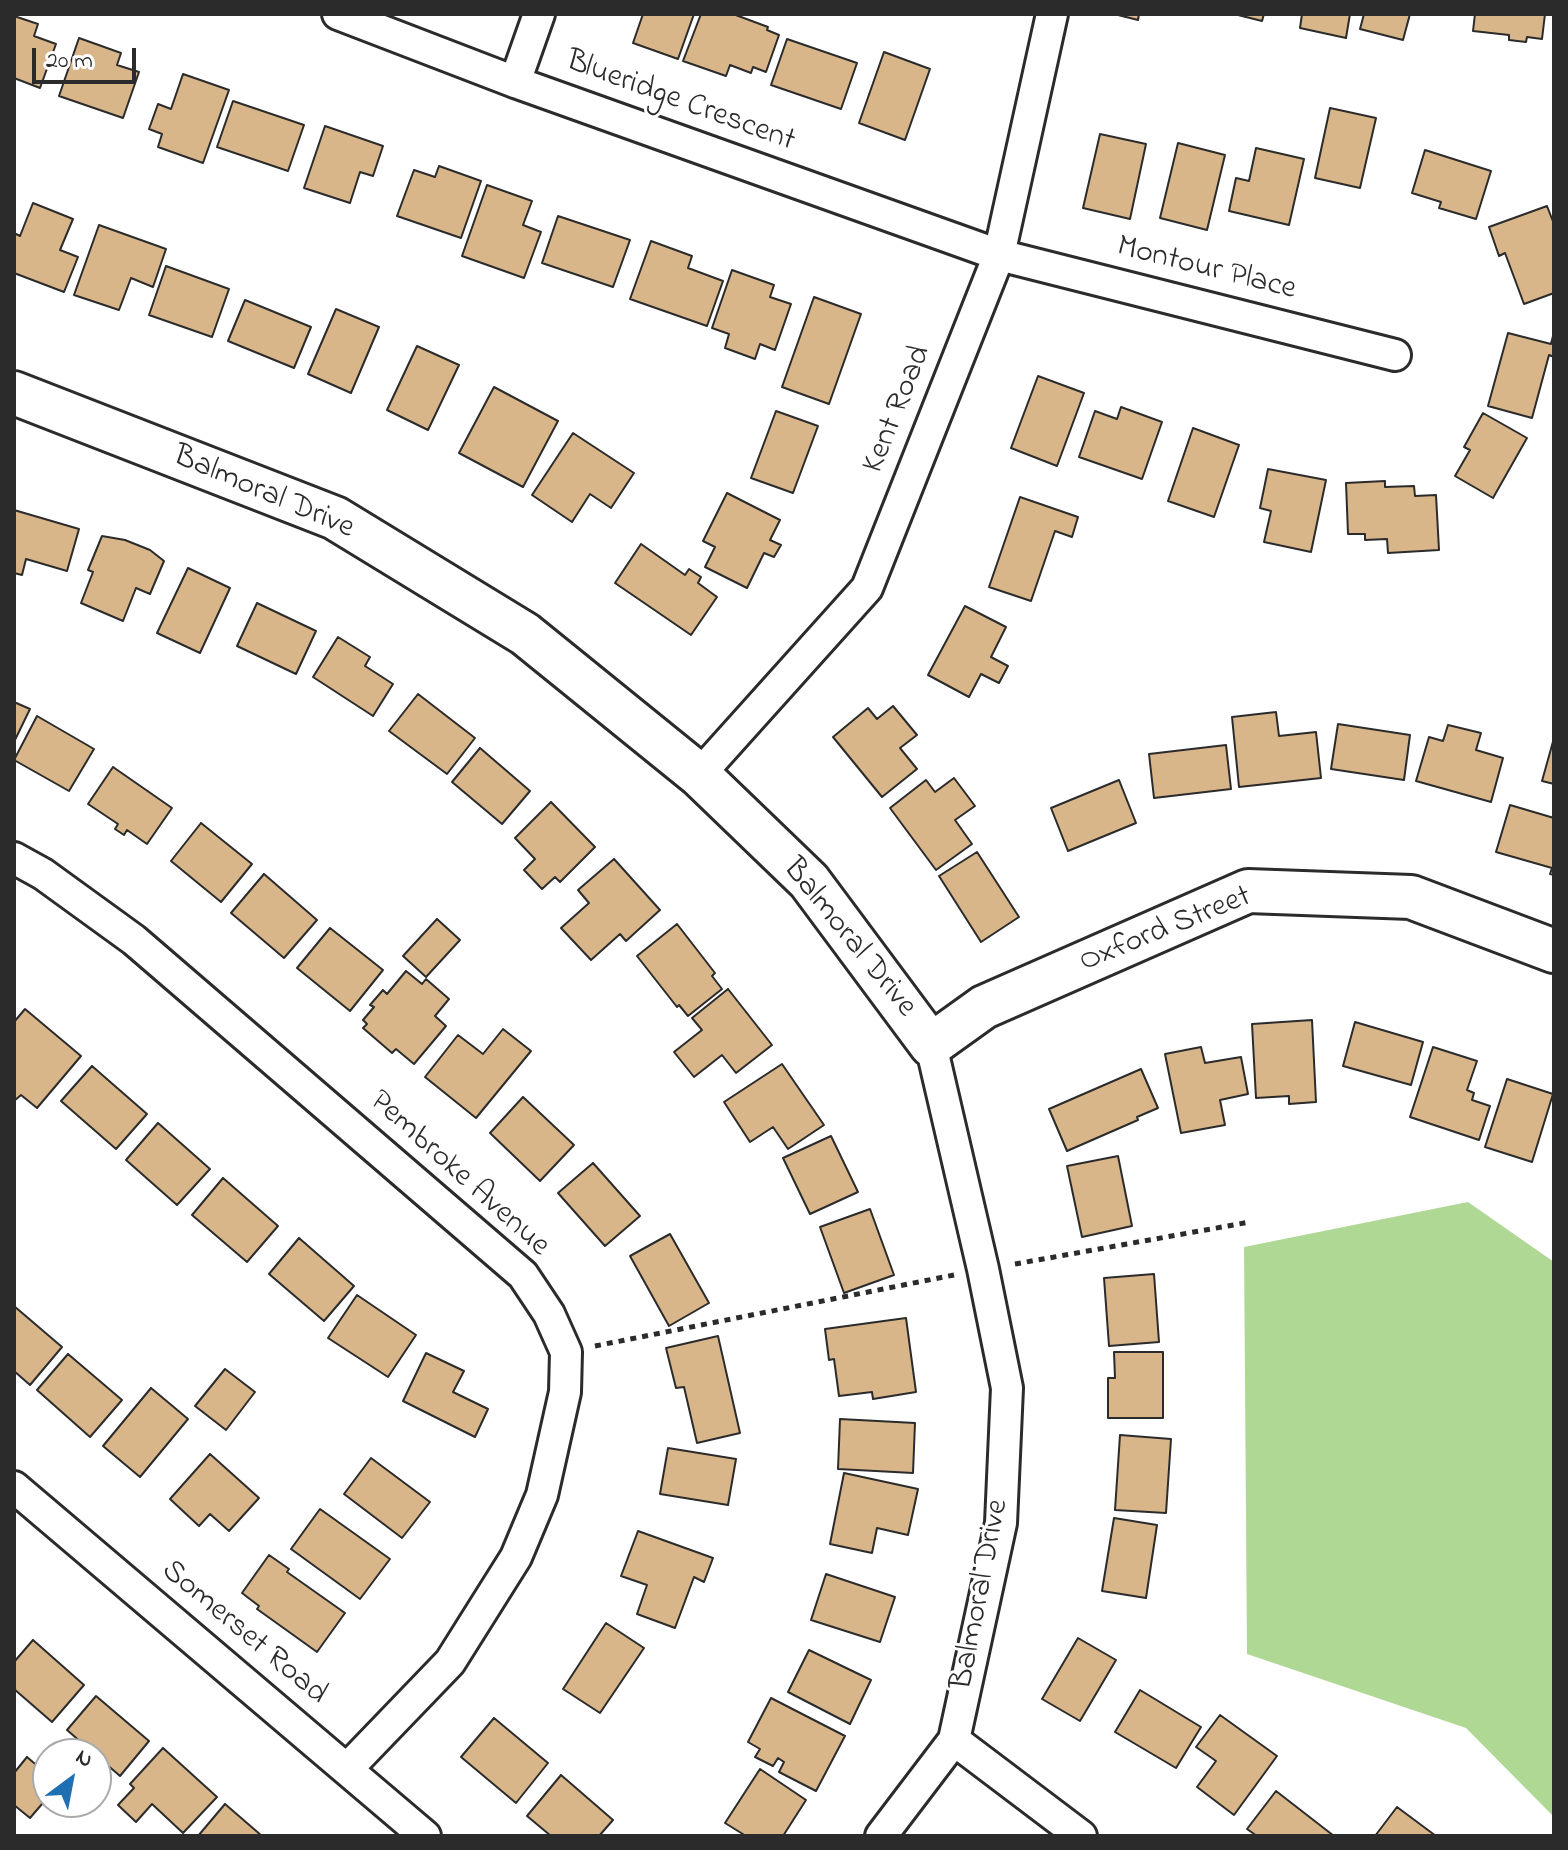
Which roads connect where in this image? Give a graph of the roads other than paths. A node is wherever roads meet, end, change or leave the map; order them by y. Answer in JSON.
{"nodes":[{"id":1,"x":338,"y":14,"type":"edge"},
{"id":2,"x":539,"y":14,"type":"edge"},
{"id":3,"x":1052,"y":14,"type":"edge"},
{"id":4,"x":515,"y":82,"type":"junction"},
{"id":5,"x":999,"y":255,"type":"junction"},
{"id":6,"x":1395,"y":355,"type":"dead end"},
{"id":7,"x":14,"y":393,"type":"edge"},
{"id":8,"x":699,"y":775,"type":"junction"},
{"id":9,"x":14,"y":858,"type":"edge"},
{"id":10,"x":1554,"y":951,"type":"edge"},
{"id":11,"x":931,"y":1045,"type":"junction"},
{"id":12,"x":14,"y":1487,"type":"edge"},
{"id":13,"x":954,"y":1740,"type":"junction"},
{"id":14,"x":347,"y":1769,"type":"junction"},
{"id":15,"x":425,"y":1836,"type":"edge"},
{"id":16,"x":881,"y":1836,"type":"edge"},
{"id":17,"x":1081,"y":1836,"type":"edge"}],
"edges":[{"from":1,"to":4,"type":"street","name":"Blueridge Crescent"},
{"from":2,"to":4,"type":"street"},
{"from":3,"to":5,"type":"street","name":"Kent Road"},
{"from":4,"to":5,"type":"street","name":"Blueridge Crescent"},
{"from":5,"to":6,"type":"street","name":"Montour Place"},
{"from":5,"to":8,"type":"street","name":"Kent Road"},
{"from":7,"to":8,"type":"street","name":"Balmoral Drive"},
{"from":8,"to":11,"type":"street","name":"Balmoral Drive"},
{"from":9,"to":14,"type":"street","name":"Pembroke Avenue"},
{"from":10,"to":11,"type":"street","name":"Oxford Street"},
{"from":11,"to":13,"type":"street","name":"Balmoral Drive"},
{"from":12,"to":14,"type":"street","name":"Somerset Road"},
{"from":13,"to":16,"type":"street","name":"Balmoral Drive"},
{"from":13,"to":17,"type":"street"},
{"from":14,"to":15,"type":"street","name":"Somerset Road"}]}
